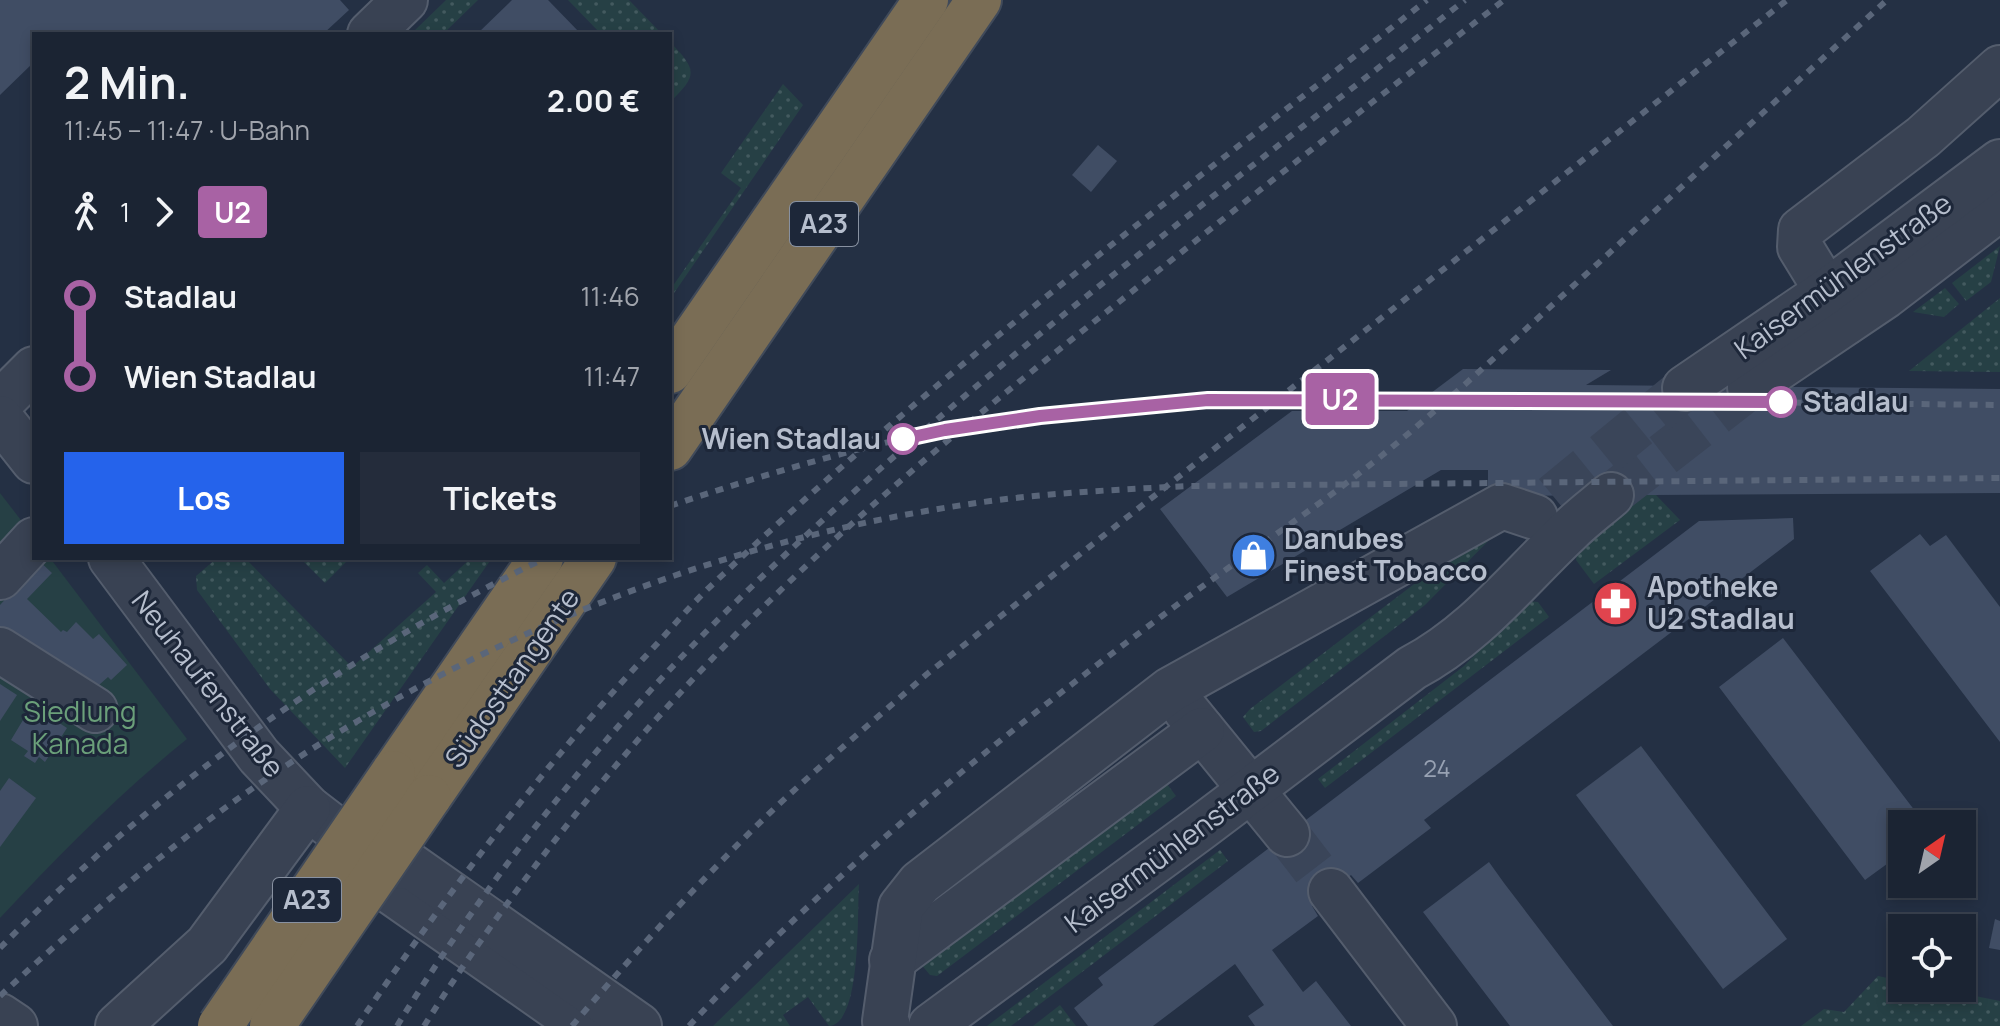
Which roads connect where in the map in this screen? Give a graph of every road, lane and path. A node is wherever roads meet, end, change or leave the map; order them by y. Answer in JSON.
{"nodes":[{"id":1,"x":405,"y":0,"type":"edge"},
{"id":2,"x":926,"y":0,"type":"edge"},
{"id":3,"x":979,"y":0,"type":"edge"},
{"id":4,"x":372,"y":32,"type":"edge"},
{"id":5,"x":2000,"y":68,"type":"edge"},
{"id":6,"x":2000,"y":162,"type":"edge"},
{"id":7,"x":2000,"y":208,"type":"edge"},
{"id":8,"x":1836,"y":307,"type":"junction"},
{"id":9,"x":672,"y":368,"type":"edge"},
{"id":10,"x":32,"y":371,"type":"edge"},
{"id":11,"x":1750,"y":387,"type":"tunnel mouth"},
{"id":12,"x":1685,"y":388,"type":"tunnel mouth"},
{"id":13,"x":0,"y":403,"type":"edge"},
{"id":14,"x":0,"y":418,"type":"edge"},
{"id":15,"x":672,"y":445,"type":"edge"},
{"id":16,"x":32,"y":458,"type":"edge"},
{"id":17,"x":1611,"y":495,"type":"tunnel mouth"},
{"id":18,"x":32,"y":542,"type":"edge"},
{"id":19,"x":112,"y":560,"type":"edge"},
{"id":20,"x":540,"y":560,"type":"edge"},
{"id":21,"x":593,"y":560,"type":"edge"},
{"id":22,"x":0,"y":577,"type":"edge"},
{"id":23,"x":0,"y":650,"type":"edge"},
{"id":24,"x":1412,"y":668,"type":"junction"},
{"id":25,"x":1170,"y":690,"type":"junction"},
{"id":26,"x":95,"y":710,"type":"dead end"},
{"id":27,"x":1202,"y":730,"type":"junction"},
{"id":28,"x":1251,"y":790,"type":"junction"},
{"id":29,"x":308,"y":808,"type":"junction"},
{"id":30,"x":1287,"y":834,"type":"tunnel mouth"},
{"id":31,"x":385,"y":867,"type":"junction"},
{"id":32,"x":1331,"y":891,"type":"tunnel mouth"},
{"id":33,"x":892,"y":960,"type":"junction"},
{"id":34,"x":0,"y":1016,"type":"edge"},
{"id":35,"x":15,"y":1026,"type":"edge"},
{"id":36,"x":118,"y":1026,"type":"edge"},
{"id":37,"x":220,"y":1026,"type":"edge"},
{"id":38,"x":272,"y":1026,"type":"edge"},
{"id":39,"x":583,"y":1026,"type":"edge"},
{"id":40,"x":639,"y":1026,"type":"edge"},
{"id":41,"x":888,"y":1026,"type":"edge"},
{"id":42,"x":931,"y":1026,"type":"edge"},
{"id":43,"x":1434,"y":1026,"type":"edge"}],
"edges":[{"from":1,"to":4,"type":"street"},
{"from":2,"to":9,"type":"highway","number":"A23"},
{"from":3,"to":15,"type":"highway","number":"A23"},
{"from":5,"to":8,"type":"street"},
{"from":6,"to":8,"type":"street","name":"Kaisermühlenstraße"},
{"from":7,"to":8,"type":"street","name":"Kaisermühlenstraße"},
{"from":8,"to":11,"type":"street","name":"Kaisermühlenstraße"},
{"from":8,"to":12,"type":"street","name":"Kaisermühlenstraße"},
{"from":10,"to":13,"type":"street"},
{"from":14,"to":16,"type":"street"},
{"from":17,"to":24,"type":"street","name":"Kaisermühlenstraße"},
{"from":18,"to":22,"type":"street"},
{"from":19,"to":29,"type":"street","name":"Neuhaufenstraße"},
{"from":20,"to":37,"type":"highway","name":"Südosttangente","number":"A23","bridge":true},
{"from":21,"to":38,"type":"highway","name":"Südosttangente","number":"A23","bridge":true},
{"from":23,"to":26,"type":"street"},
{"from":24,"to":25,"type":"street","name":"Kaisermühlenstraße"},
{"from":24,"to":28,"type":"street","name":"Kaisermühlenstraße"},
{"from":25,"to":27,"type":"street"},
{"from":25,"to":33,"type":"street"},
{"from":27,"to":28,"type":"street"},
{"from":27,"to":33,"type":"street"},
{"from":28,"to":30,"type":"street"},
{"from":28,"to":42,"type":"street","name":"Kaisermühlenstraße"},
{"from":29,"to":31,"type":"street"},
{"from":29,"to":36,"type":"street"},
{"from":31,"to":39,"type":"street"},
{"from":31,"to":40,"type":"street"},
{"from":32,"to":43,"type":"street"},
{"from":33,"to":41,"type":"street"},
{"from":34,"to":35,"type":"street"}]}
